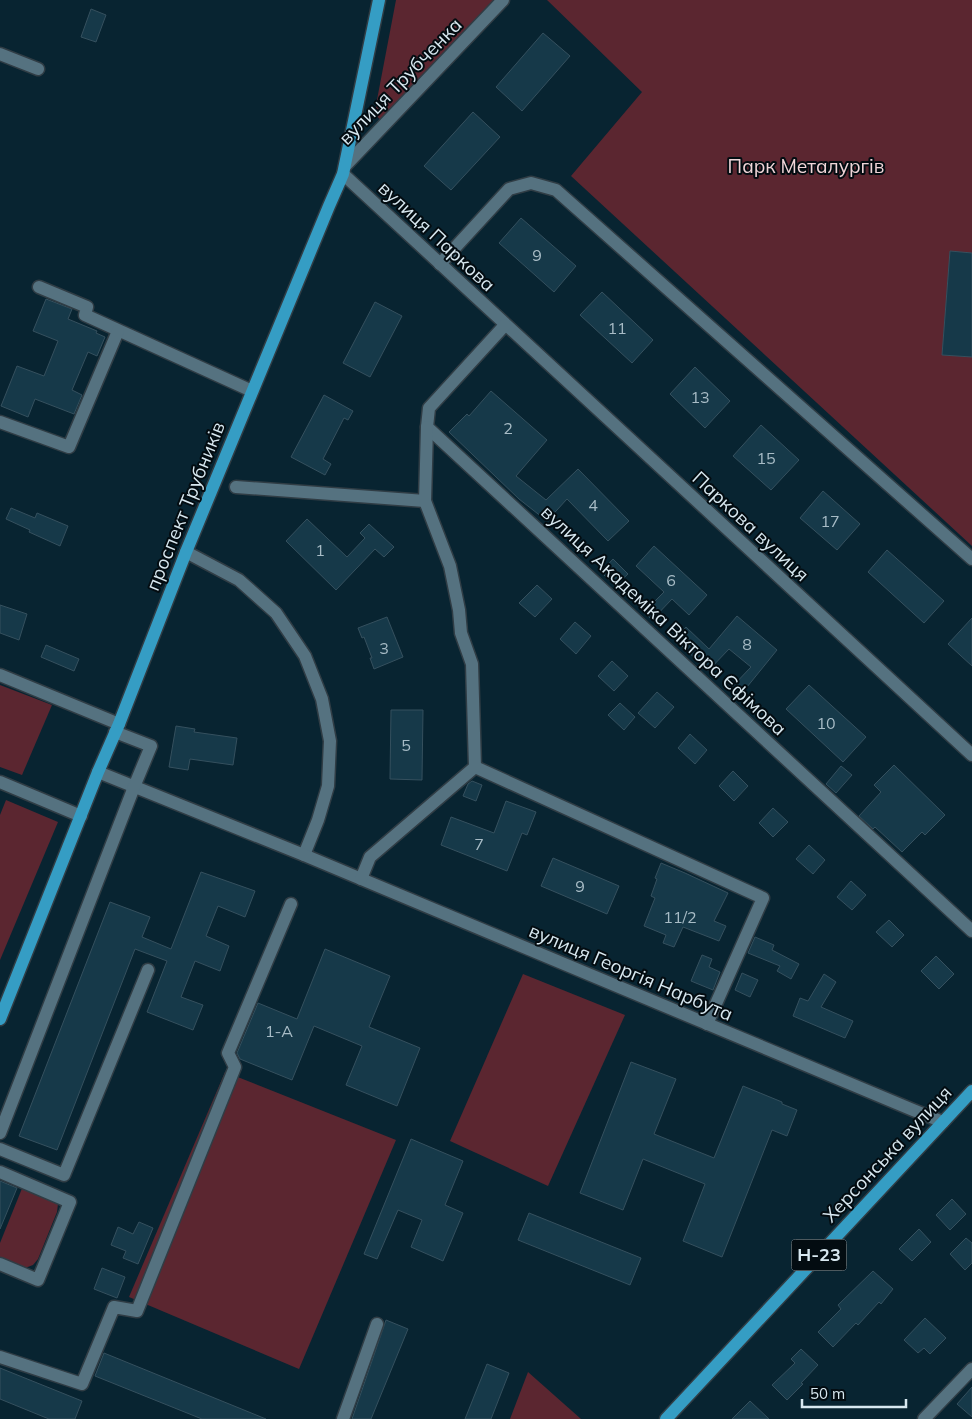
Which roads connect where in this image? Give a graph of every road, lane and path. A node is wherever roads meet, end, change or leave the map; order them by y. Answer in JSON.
{"nodes":[{"id":1,"x":379,"y":0,"type":"edge"},
{"id":2,"x":503,"y":0,"type":"edge"},
{"id":3,"x":0,"y":54,"type":"edge"},
{"id":4,"x":38,"y":69,"type":"dead end"},
{"id":5,"x":344,"y":170,"type":"junction"},
{"id":6,"x":440,"y":264,"type":"junction"},
{"id":7,"x":39,"y":287,"type":"dead end"},
{"id":8,"x":505,"y":325,"type":"junction"},
{"id":9,"x":118,"y":330,"type":"junction"},
{"id":10,"x":252,"y":392,"type":"junction"},
{"id":11,"x":0,"y":422,"type":"edge"},
{"id":12,"x":427,"y":427,"type":"junction"},
{"id":13,"x":236,"y":487,"type":"dead end"},
{"id":14,"x":425,"y":501,"type":"junction"},
{"id":15,"x":186,"y":552,"type":"junction"},
{"id":16,"x":972,"y":559,"type":"edge"},
{"id":17,"x":0,"y":675,"type":"edge"},
{"id":18,"x":117,"y":728,"type":"junction"},
{"id":19,"x":972,"y":755,"type":"edge"},
{"id":20,"x":475,"y":767,"type":"junction"},
{"id":21,"x":98,"y":772,"type":"junction"},
{"id":22,"x":0,"y":782,"type":"edge"},
{"id":23,"x":134,"y":787,"type":"junction"},
{"id":24,"x":81,"y":816,"type":"junction"},
{"id":25,"x":304,"y":855,"type":"junction"},
{"id":26,"x":361,"y":879,"type":"junction"},
{"id":27,"x":291,"y":904,"type":"dead end"},
{"id":28,"x":972,"y":931,"type":"edge"},
{"id":29,"x":148,"y":970,"type":"dead end"},
{"id":30,"x":0,"y":1019,"type":"edge"},
{"id":31,"x":707,"y":1024,"type":"junction"},
{"id":32,"x":971,"y":1094,"type":"edge"},
{"id":33,"x":944,"y":1122,"type":"junction"},
{"id":34,"x":0,"y":1133,"type":"edge"},
{"id":35,"x":0,"y":1149,"type":"edge"},
{"id":36,"x":0,"y":1172,"type":"edge"},
{"id":37,"x":0,"y":1264,"type":"edge"},
{"id":38,"x":377,"y":1324,"type":"dead end"},
{"id":39,"x":0,"y":1357,"type":"edge"},
{"id":40,"x":971,"y":1372,"type":"edge"},
{"id":41,"x":343,"y":1419,"type":"edge"},
{"id":42,"x":666,"y":1419,"type":"edge"},
{"id":43,"x":924,"y":1419,"type":"edge"}],
"edges":[{"from":1,"to":5,"type":"main road","name":"проспект Трубників"},
{"from":2,"to":5,"type":"street","name":"вулиця Трубченка"},
{"from":3,"to":4,"type":"street"},
{"from":5,"to":6,"type":"street","name":"вулиця Паркова"},
{"from":5,"to":10,"type":"main road","name":"проспект Трубників"},
{"from":6,"to":8,"type":"street","name":"вулиця Паркова"},
{"from":6,"to":16,"type":"street"},
{"from":7,"to":9,"type":"street"},
{"from":8,"to":12,"type":"street"},
{"from":8,"to":19,"type":"street","name":"Паркова вулиця"},
{"from":9,"to":10,"type":"street"},
{"from":9,"to":11,"type":"street"},
{"from":10,"to":15,"type":"main road","name":"проспект Трубників"},
{"from":12,"to":14,"type":"street"},
{"from":12,"to":28,"type":"street","name":"вулиця Академіка Віктора Єфімова"},
{"from":13,"to":14,"type":"street"},
{"from":14,"to":20,"type":"street"},
{"from":15,"to":18,"type":"main road","name":"проспект Трубників"},
{"from":15,"to":25,"type":"street"},
{"from":17,"to":18,"type":"street"},
{"from":18,"to":21,"type":"main road","name":"проспект Трубників"},
{"from":18,"to":23,"type":"street"},
{"from":20,"to":26,"type":"street"},
{"from":20,"to":31,"type":"street"},
{"from":21,"to":23,"type":"street","name":"вулиця Георгія Нарбута"},
{"from":21,"to":24,"type":"main road","name":"проспект Трубників"},
{"from":22,"to":24,"type":"street"},
{"from":23,"to":25,"type":"street","name":"вулиця Георгія Нарбута"},
{"from":23,"to":34,"type":"street"},
{"from":24,"to":30,"type":"main road","name":"проспект Трубників"},
{"from":25,"to":26,"type":"street","name":"вулиця Георгія Нарбута"},
{"from":26,"to":31,"type":"street","name":"вулиця Георгія Нарбута"},
{"from":27,"to":39,"type":"street"},
{"from":29,"to":35,"type":"street"},
{"from":31,"to":33,"type":"street","name":"вулиця Георгія Нарбута"},
{"from":32,"to":33,"type":"main road","name":"Херсонська вулиця","number":"Н-23"},
{"from":33,"to":42,"type":"main road","name":"Херсонська вулиця","number":"Н-23"},
{"from":36,"to":37,"type":"street"},
{"from":38,"to":41,"type":"street"},
{"from":40,"to":43,"type":"street"}]}
